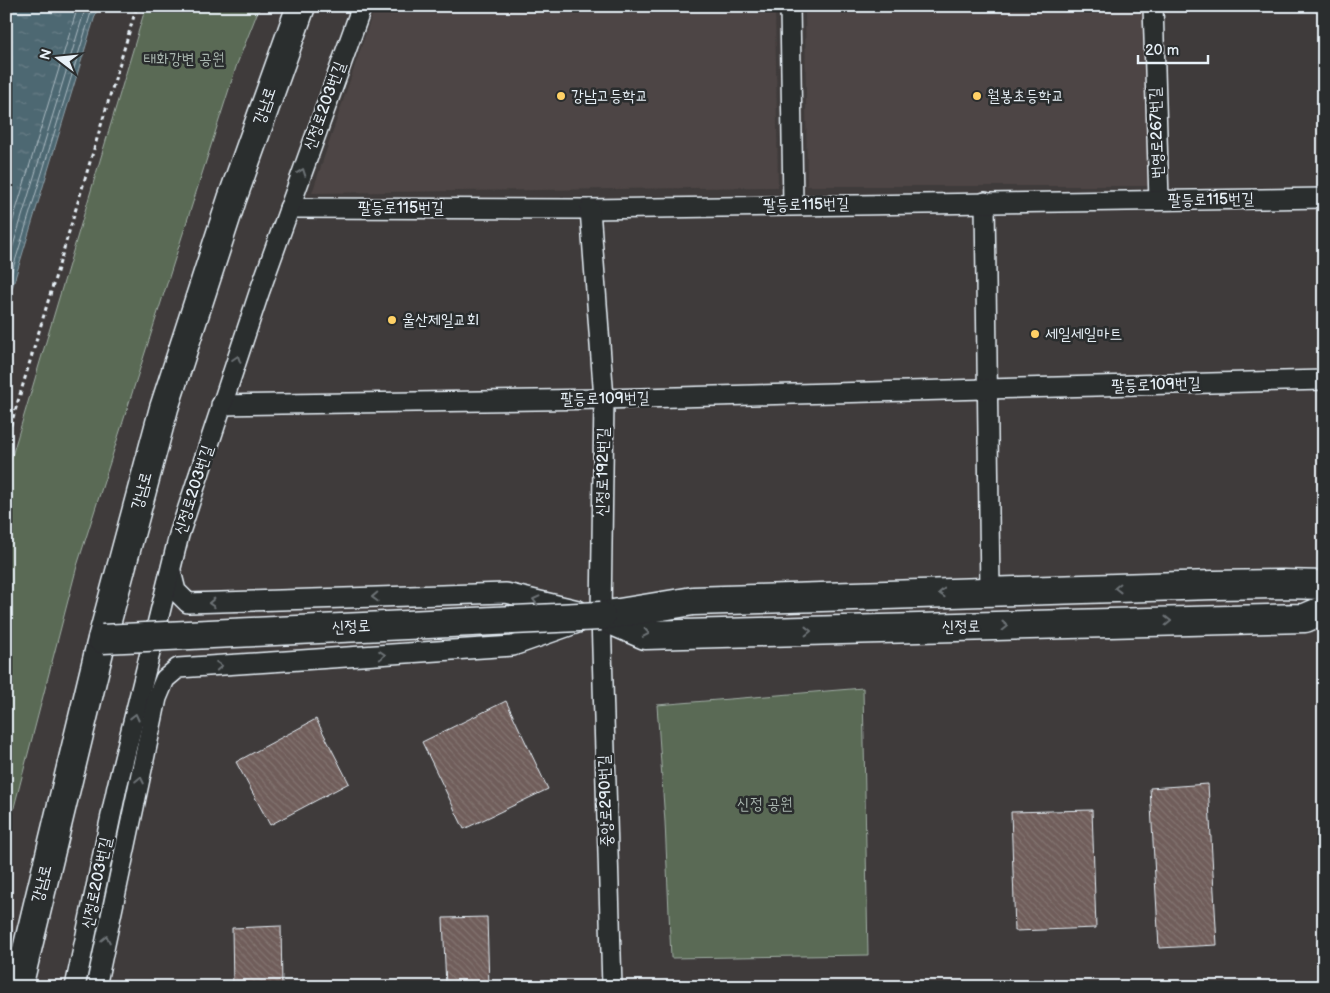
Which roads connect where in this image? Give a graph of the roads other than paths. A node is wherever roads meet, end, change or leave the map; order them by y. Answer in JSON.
{"nodes":[{"id":1,"x":301,"y":6,"type":"edge"},
{"id":2,"x":362,"y":6,"type":"edge"},
{"id":3,"x":790,"y":6,"type":"edge"},
{"id":4,"x":1153,"y":6,"type":"edge"},
{"id":5,"x":1324,"y":198,"type":"edge"},
{"id":6,"x":1159,"y":200,"type":"junction"},
{"id":7,"x":984,"y":202,"type":"junction"},
{"id":8,"x":793,"y":206,"type":"junction"},
{"id":9,"x":289,"y":208,"type":"junction"},
{"id":10,"x":590,"y":208,"type":"junction"},
{"id":11,"x":1324,"y":380,"type":"edge"},
{"id":12,"x":988,"y":389,"type":"junction"},
{"id":13,"x":604,"y":399,"type":"junction"},
{"id":14,"x":221,"y":405,"type":"junction"},
{"id":15,"x":170,"y":571,"type":"junction"},
{"id":16,"x":1213,"y":585,"type":"junction"},
{"id":17,"x":1324,"y":585,"type":"edge"},
{"id":18,"x":990,"y":591,"type":"junction"},
{"id":19,"x":757,"y":599,"type":"junction"},
{"id":20,"x":1324,"y":610,"type":"edge"},
{"id":21,"x":601,"y":616,"type":"junction"},
{"id":22,"x":1213,"y":620,"type":"junction"},
{"id":23,"x":756,"y":632,"type":"junction"},
{"id":24,"x":102,"y":639,"type":"junction"},
{"id":25,"x":18,"y":987,"type":"edge"},
{"id":26,"x":75,"y":987,"type":"edge"},
{"id":27,"x":96,"y":987,"type":"edge"},
{"id":28,"x":612,"y":987,"type":"edge"}],
"edges":[{"from":1,"to":24,"type":"main road","name":"강남로"},
{"from":9,"to":2,"type":"street","name":"신정로203번길","one_way":true},
{"from":3,"to":8,"type":"street"},
{"from":4,"to":6,"type":"street","name":"번영로267번길"},
{"from":5,"to":6,"type":"street","name":"팔등로115번길"},
{"from":6,"to":7,"type":"street","name":"팔등로115번길"},
{"from":7,"to":8,"type":"street","name":"팔등로115번길"},
{"from":7,"to":12,"type":"street"},
{"from":8,"to":10,"type":"street","name":"팔등로115번길"},
{"from":9,"to":10,"type":"street","name":"팔등로115번길"},
{"from":14,"to":9,"type":"street","name":"신정로203번길","one_way":true},
{"from":10,"to":13,"type":"street","name":"신정로192번길"},
{"from":11,"to":12,"type":"street","name":"팔등로109번길"},
{"from":12,"to":13,"type":"street","name":"팔등로109번길"},
{"from":12,"to":18,"type":"street"},
{"from":13,"to":14,"type":"street","name":"팔등로109번길"},
{"from":13,"to":21,"type":"street","name":"신정로192번길"},
{"from":14,"to":15,"type":"street","name":"신정로203번길"},
{"from":21,"to":15,"type":"street","one_way":true},
{"from":26,"to":15,"type":"street","name":"신정로203번길","one_way":true},
{"from":16,"to":17,"type":"main road","name":"신정로"},
{"from":16,"to":18,"type":"main road","name":"신정로","one_way":true},
{"from":16,"to":22,"type":"main road"},
{"from":18,"to":19,"type":"main road","name":"신정로","one_way":true},
{"from":19,"to":21,"type":"main road","name":"신정로"},
{"from":19,"to":23,"type":"main road"},
{"from":20,"to":22,"type":"main road","name":"신정로"},
{"from":21,"to":23,"type":"main road","name":"신정로","one_way":true},
{"from":21,"to":24,"type":"main road","name":"신정로","bridge":true},
{"from":27,"to":21,"type":"street","one_way":true},
{"from":21,"to":28,"type":"street","name":"중앙로290번길"},
{"from":23,"to":22,"type":"main road","name":"신정로","one_way":true},
{"from":24,"to":25,"type":"main road","name":"강남로"}]}
